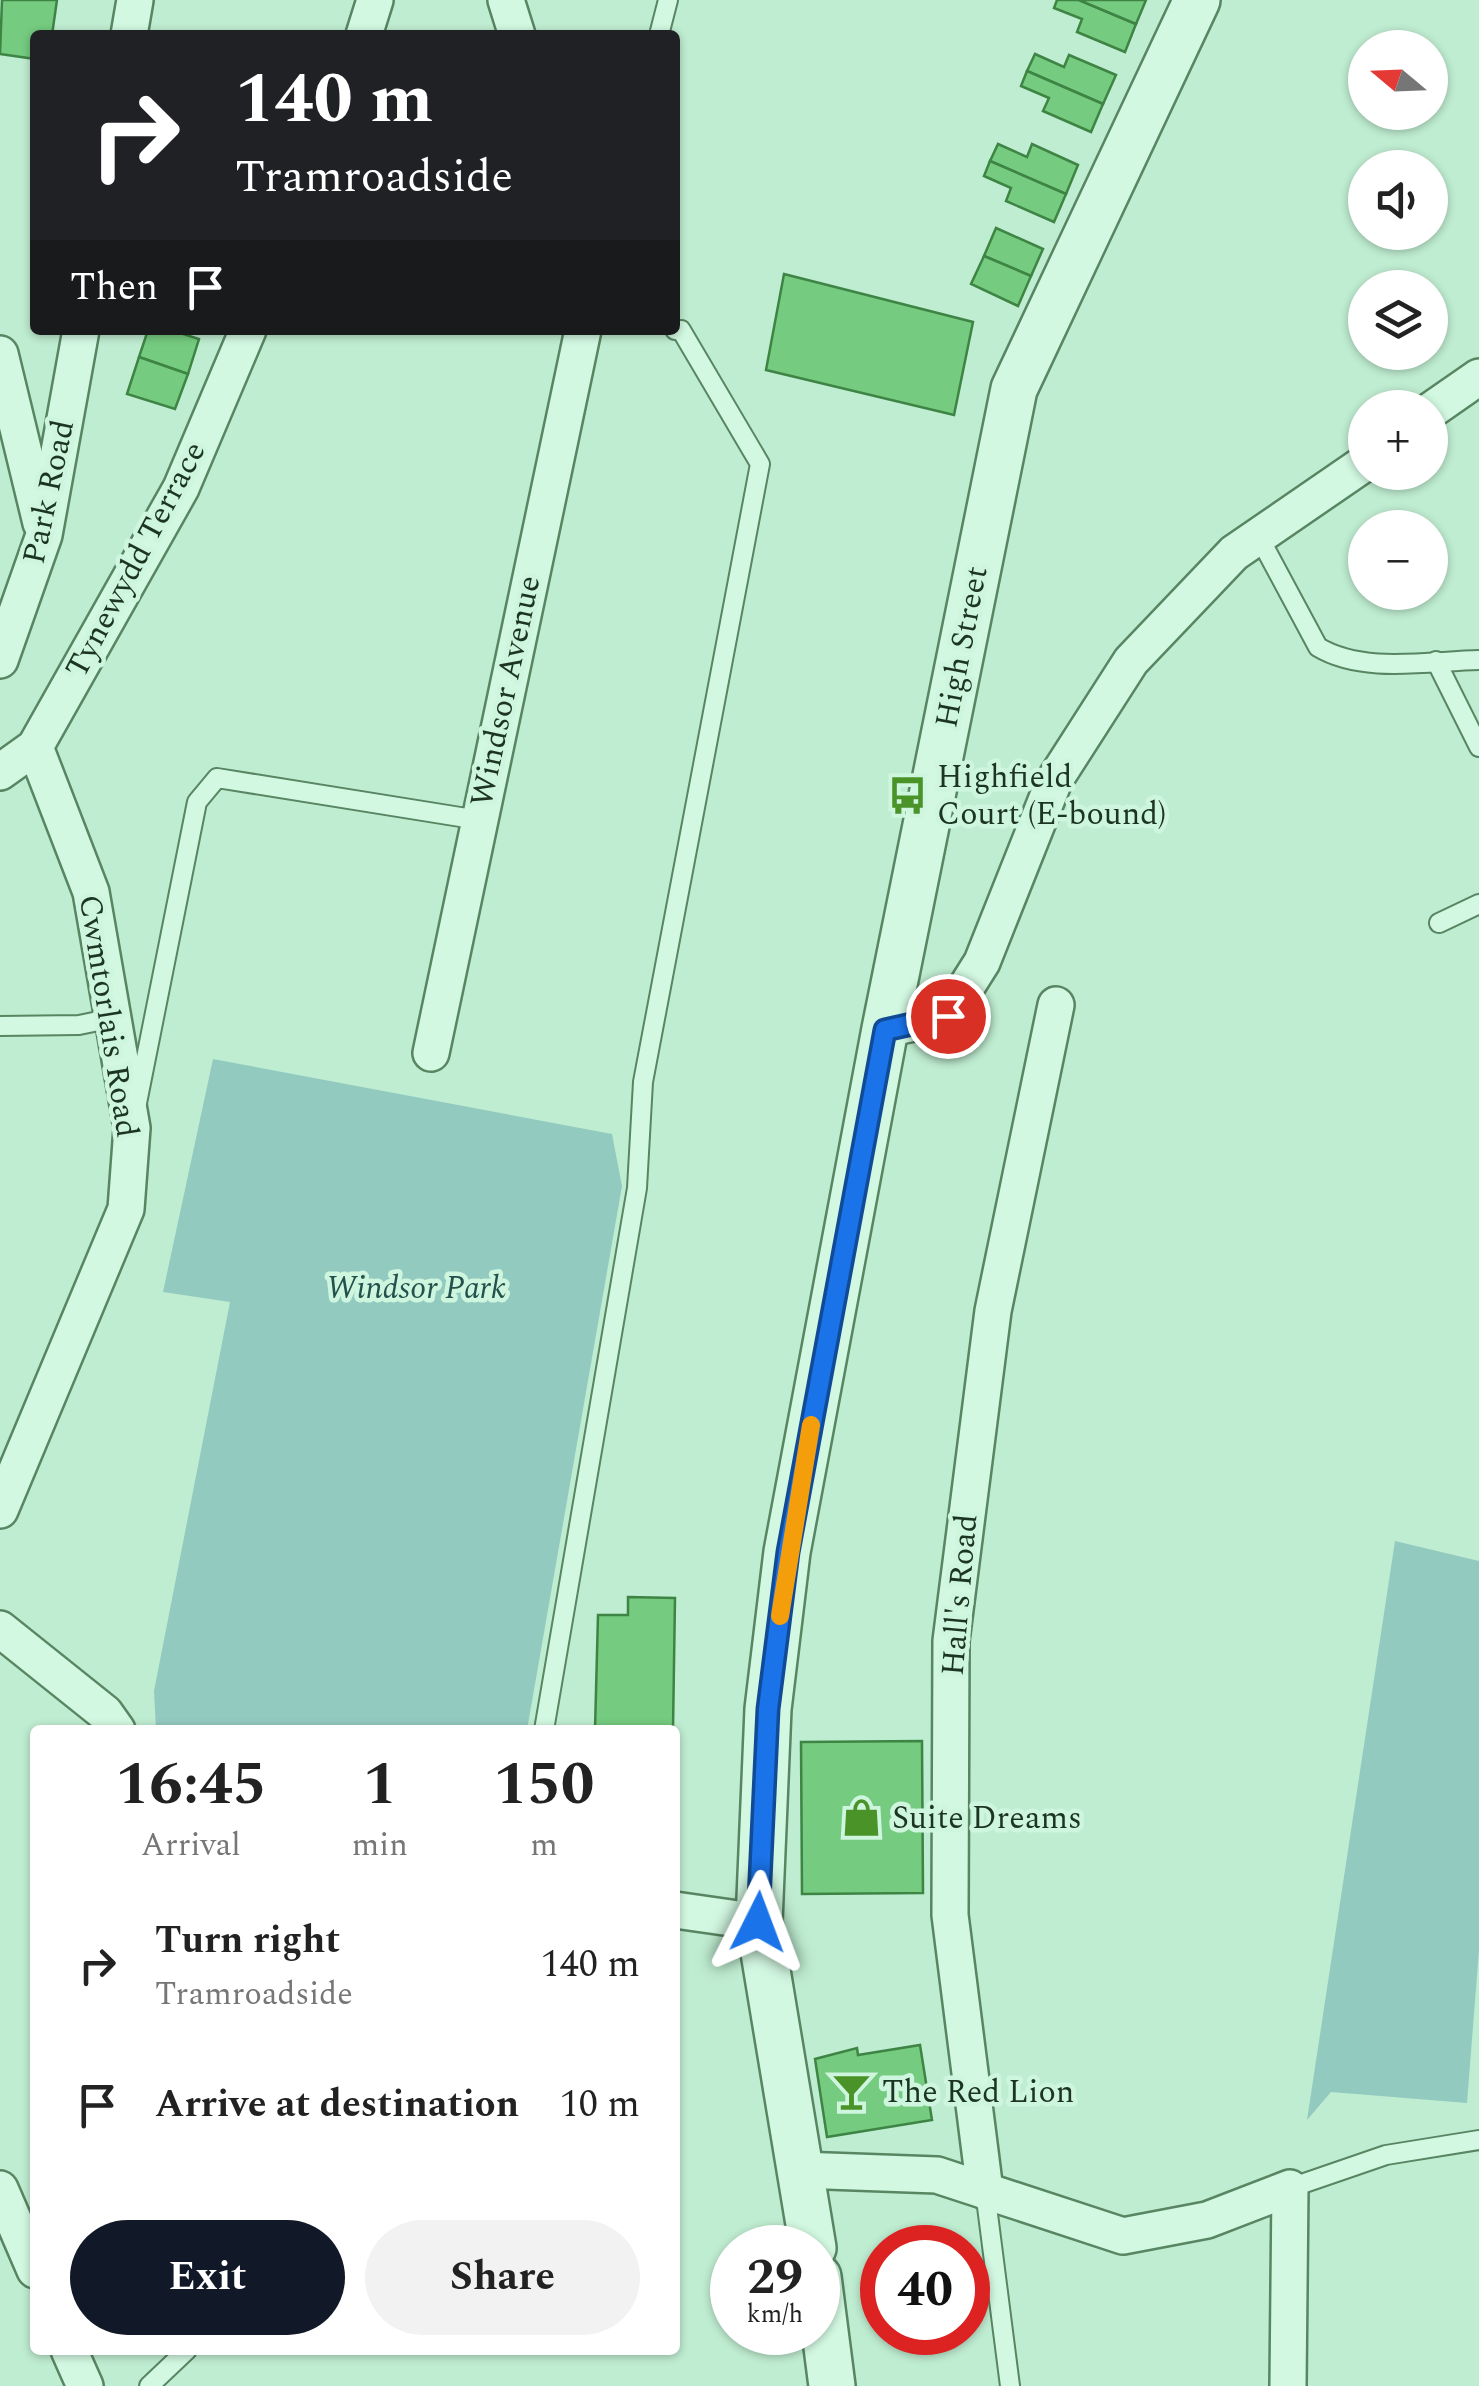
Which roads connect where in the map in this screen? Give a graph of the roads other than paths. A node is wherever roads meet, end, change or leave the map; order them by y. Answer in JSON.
{"nodes":[{"id":1,"x":135,"y":0,"type":"edge"},
{"id":2,"x":375,"y":0,"type":"edge"},
{"id":3,"x":506,"y":0,"type":"edge"},
{"id":4,"x":668,"y":0,"type":"edge"},
{"id":5,"x":1197,"y":0,"type":"edge"},
{"id":6,"x":131,"y":30,"type":"edge"},
{"id":7,"x":366,"y":30,"type":"edge"},
{"id":8,"x":515,"y":30,"type":"edge"},
{"id":9,"x":660,"y":30,"type":"edge"},
{"id":10,"x":680,"y":330,"type":"edge"},
{"id":11,"x":80,"y":335,"type":"edge"},
{"id":12,"x":246,"y":335,"type":"edge"},
{"id":13,"x":582,"y":335,"type":"edge"},
{"id":14,"x":0,"y":354,"type":"edge"},
{"id":15,"x":1479,"y":378,"type":"edge"},
{"id":16,"x":1448,"y":398,"type":"edge"},
{"id":17,"x":1348,"y":475,"type":"edge"},
{"id":18,"x":44,"y":535,"type":"junction"},
{"id":19,"x":1258,"y":536,"type":"junction"},
{"id":20,"x":3,"y":656,"type":"edge"},
{"id":21,"x":1479,"y":660,"type":"edge"},
{"id":22,"x":1436,"y":661,"type":"junction"},
{"id":23,"x":36,"y":747,"type":"junction"},
{"id":24,"x":1479,"y":747,"type":"edge"},
{"id":25,"x":0,"y":772,"type":"edge"},
{"id":26,"x":479,"y":820,"type":"junction"},
{"id":27,"x":1479,"y":904,"type":"edge"},
{"id":28,"x":1439,"y":923,"type":"dead end"},
{"id":29,"x":1056,"y":1005,"type":"dead end"},
{"id":30,"x":113,"y":1018,"type":"junction"},
{"id":31,"x":0,"y":1026,"type":"edge"},
{"id":32,"x":885,"y":1030,"type":"junction"},
{"id":33,"x":430,"y":1053,"type":"dead end"},
{"id":34,"x":132,"y":1128,"type":"junction"},
{"id":35,"x":4,"y":1492,"type":"edge"},
{"id":36,"x":0,"y":1630,"type":"edge"},
{"id":37,"x":114,"y":1725,"type":"edge"},
{"id":38,"x":545,"y":1725,"type":"edge"},
{"id":39,"x":680,"y":1911,"type":"edge"},
{"id":40,"x":758,"y":1922,"type":"junction"},
{"id":41,"x":1479,"y":2140,"type":"edge"},
{"id":42,"x":800,"y":2170,"type":"junction"},
{"id":43,"x":1290,"y":2188,"type":"junction"},
{"id":44,"x":0,"y":2189,"type":"edge"},
{"id":45,"x":985,"y":2191,"type":"junction"},
{"id":46,"x":809,"y":2225,"type":"edge"},
{"id":47,"x":30,"y":2258,"type":"edge"},
{"id":48,"x":72,"y":2355,"type":"edge"},
{"id":49,"x":182,"y":2355,"type":"edge"},
{"id":50,"x":828,"y":2355,"type":"edge"},
{"id":51,"x":85,"y":2386,"type":"edge"},
{"id":52,"x":149,"y":2386,"type":"edge"},
{"id":53,"x":832,"y":2386,"type":"edge"},
{"id":54,"x":1010,"y":2386,"type":"edge"},
{"id":55,"x":1288,"y":2386,"type":"edge"}],
"edges":[{"from":1,"to":6,"type":"street"},
{"from":2,"to":7,"type":"street"},
{"from":3,"to":8,"type":"street"},
{"from":4,"to":9,"type":"lane"},
{"from":5,"to":32,"type":"street","name":"High Street"},
{"from":10,"to":38,"type":"lane"},
{"from":11,"to":18,"type":"street","name":"Park Road"},
{"from":12,"to":23,"type":"street","name":"Tynewydd Terrace"},
{"from":13,"to":26,"type":"street","name":"Windsor Avenue"},
{"from":14,"to":18,"type":"street"},
{"from":15,"to":16,"type":"street"},
{"from":17,"to":19,"type":"street"},
{"from":18,"to":20,"type":"street","name":"Park Road"},
{"from":19,"to":22,"type":"lane"},
{"from":19,"to":32,"type":"street"},
{"from":21,"to":22,"type":"lane"},
{"from":22,"to":24,"type":"lane"},
{"from":23,"to":25,"type":"street","name":"Tynewydd Terrace"},
{"from":23,"to":30,"type":"street","name":"Cwmtorlais Road"},
{"from":26,"to":33,"type":"street","name":"Windsor Avenue"},
{"from":26,"to":34,"type":"lane"},
{"from":27,"to":28,"type":"lane"},
{"from":29,"to":45,"type":"street","name":"Hall's Road"},
{"from":30,"to":31,"type":"lane"},
{"from":30,"to":34,"type":"street","name":"Cwmtorlais Road"},
{"from":32,"to":40,"type":"street","name":"High Street"},
{"from":34,"to":35,"type":"street","name":"Cwmtorlais Road"},
{"from":36,"to":37,"type":"street"},
{"from":39,"to":40,"type":"street"},
{"from":40,"to":42,"type":"street","name":"High Street"},
{"from":41,"to":43,"type":"lane"},
{"from":42,"to":45,"type":"street"},
{"from":42,"to":46,"type":"street","name":"High Street"},
{"from":43,"to":45,"type":"street"},
{"from":43,"to":55,"type":"street"},
{"from":44,"to":47,"type":"street"},
{"from":45,"to":54,"type":"lane"},
{"from":48,"to":51,"type":"street"},
{"from":49,"to":52,"type":"lane"},
{"from":50,"to":53,"type":"street"}]}
